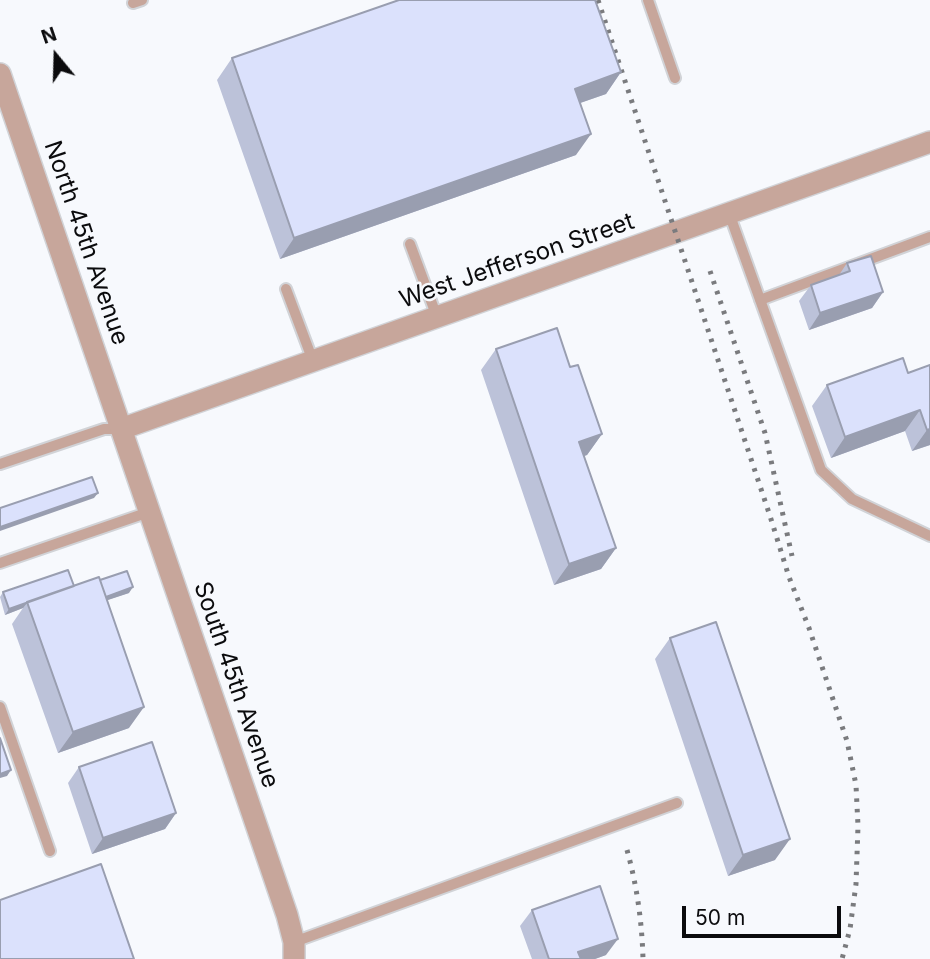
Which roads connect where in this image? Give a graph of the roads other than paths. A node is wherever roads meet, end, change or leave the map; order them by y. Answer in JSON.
{"nodes":[{"id":1,"x":648,"y":0,"type":"edge"},
{"id":2,"x":675,"y":78,"type":"dead end"},
{"id":3,"x":2,"y":85,"type":"edge"},
{"id":4,"x":930,"y":142,"type":"edge"},
{"id":5,"x":729,"y":213,"type":"junction"},
{"id":6,"x":930,"y":237,"type":"edge"},
{"id":7,"x":410,"y":244,"type":"dead end"},
{"id":8,"x":286,"y":289,"type":"dead end"},
{"id":9,"x":760,"y":300,"type":"junction"},
{"id":10,"x":437,"y":317,"type":"junction"},
{"id":11,"x":313,"y":361,"type":"junction"},
{"id":12,"x":121,"y":429,"type":"junction"},
{"id":13,"x":0,"y":464,"type":"edge"},
{"id":14,"x":149,"y":512,"type":"junction"},
{"id":15,"x":930,"y":536,"type":"edge"},
{"id":16,"x":0,"y":564,"type":"edge"},
{"id":17,"x":0,"y":707,"type":"edge"},
{"id":18,"x":677,"y":803,"type":"dead end"},
{"id":19,"x":50,"y":852,"type":"dead end"},
{"id":20,"x":294,"y":950,"type":"edge"}],
"edges":[{"from":1,"to":2,"type":"lane"},
{"from":3,"to":12,"type":"street","name":"North 45th Avenue"},
{"from":4,"to":5,"type":"street","name":"West Jefferson Street"},
{"from":5,"to":9,"type":"lane"},
{"from":5,"to":10,"type":"street","name":"West Jefferson Street"},
{"from":6,"to":9,"type":"lane"},
{"from":7,"to":10,"type":"lane"},
{"from":8,"to":11,"type":"lane"},
{"from":9,"to":15,"type":"lane"},
{"from":10,"to":11,"type":"street","name":"West Jefferson Street"},
{"from":11,"to":12,"type":"street","name":"West Jefferson Street"},
{"from":12,"to":13,"type":"lane"},
{"from":12,"to":14,"type":"street","name":"South 45th Avenue"},
{"from":14,"to":16,"type":"lane"},
{"from":14,"to":20,"type":"street","name":"South 45th Avenue"},
{"from":17,"to":19,"type":"lane"},
{"from":18,"to":20,"type":"lane"}]}
